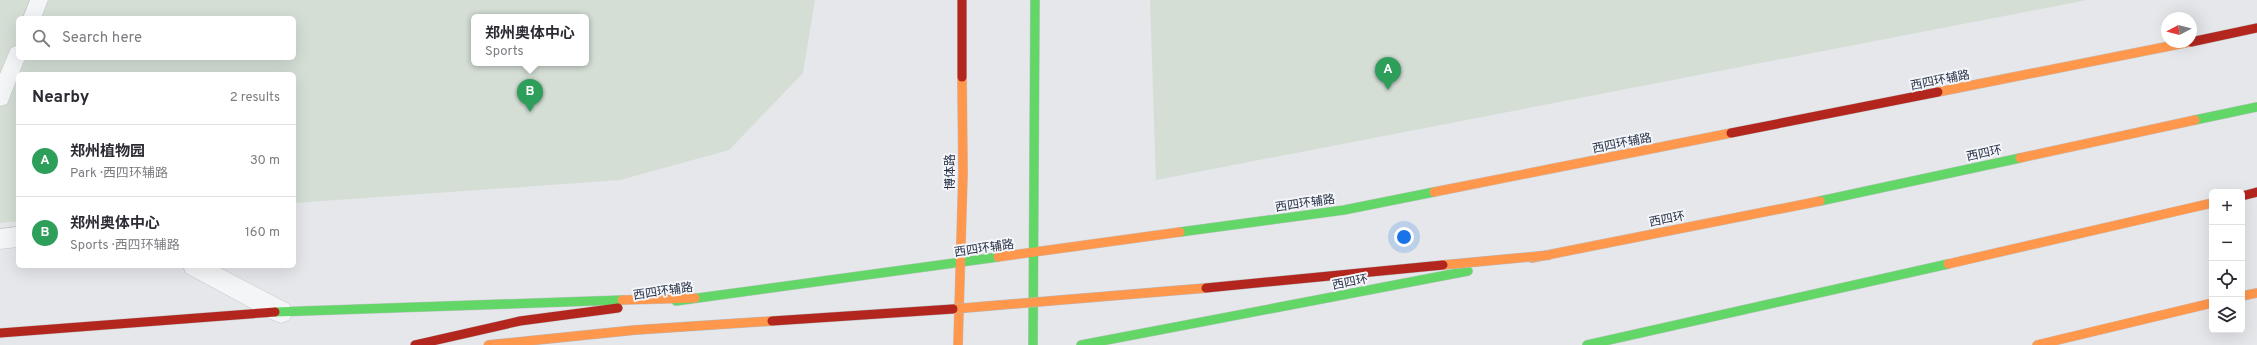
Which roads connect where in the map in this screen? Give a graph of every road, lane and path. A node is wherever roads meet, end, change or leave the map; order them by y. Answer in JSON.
{"nodes":[{"id":1,"x":39,"y":0,"type":"edge"},
{"id":2,"x":962,"y":0,"type":"edge"},
{"id":3,"x":1035,"y":0,"type":"edge"},
{"id":4,"x":33,"y":16,"type":"edge"},
{"id":5,"x":2257,"y":28,"type":"edge"},
{"id":6,"x":2197,"y":41,"type":"edge"},
{"id":7,"x":2161,"y":48,"type":"edge"},
{"id":8,"x":16,"y":57,"type":"edge"},
{"id":9,"x":0,"y":98,"type":"edge"},
{"id":10,"x":2257,"y":107,"type":"edge"},
{"id":11,"x":2257,"y":192,"type":"edge"},
{"id":12,"x":2245,"y":195,"type":"edge"},
{"id":13,"x":2209,"y":203,"type":"edge"},
{"id":14,"x":16,"y":237,"type":"edge"},
{"id":15,"x":0,"y":239,"type":"edge"},
{"id":16,"x":1033,"y":253,"type":"junction"},
{"id":17,"x":1550,"y":255,"type":"junction"},
{"id":18,"x":961,"y":263,"type":"junction"},
{"id":19,"x":198,"y":268,"type":"edge"},
{"id":20,"x":2257,"y":293,"type":"edge"},
{"id":21,"x":2245,"y":295,"type":"edge"},
{"id":22,"x":695,"y":298,"type":"junction"},
{"id":23,"x":2209,"y":304,"type":"edge"},
{"id":24,"x":281,"y":312,"type":"junction"},
{"id":25,"x":0,"y":333,"type":"edge"},
{"id":26,"x":415,"y":345,"type":"edge"},
{"id":27,"x":488,"y":345,"type":"edge"},
{"id":28,"x":958,"y":345,"type":"edge"},
{"id":29,"x":1033,"y":345,"type":"edge"},
{"id":30,"x":1081,"y":345,"type":"edge"},
{"id":31,"x":1587,"y":345,"type":"edge"},
{"id":32,"x":2036,"y":345,"type":"edge"}],
"edges":[{"from":1,"to":4,"type":"lane"},
{"from":2,"to":18,"type":"main road","name":"博体路"},
{"from":3,"to":16,"type":"main road"},
{"from":5,"to":6,"type":"main road","name":"西四环辅路"},
{"from":7,"to":16,"type":"main road","name":"西四环辅路"},
{"from":8,"to":9,"type":"lane"},
{"from":10,"to":17,"type":"main road","name":"西四环"},
{"from":11,"to":12,"type":"main road"},
{"from":13,"to":31,"type":"main road"},
{"from":14,"to":15,"type":"street"},
{"from":16,"to":18,"type":"main road","name":"西四环辅路"},
{"from":16,"to":29,"type":"main road"},
{"from":17,"to":27,"type":"main road","bridge":true},
{"from":17,"to":30,"type":"main road","name":"西四环","bridge":true},
{"from":18,"to":22,"type":"main road","name":"西四环辅路"},
{"from":18,"to":28,"type":"main road","name":"博体路"},
{"from":19,"to":24,"type":"street"},
{"from":20,"to":21,"type":"main road"},
{"from":22,"to":24,"type":"main road"},
{"from":22,"to":26,"type":"main road","name":"西四环辅路"},
{"from":23,"to":32,"type":"main road"},
{"from":24,"to":25,"type":"main road"}]}
